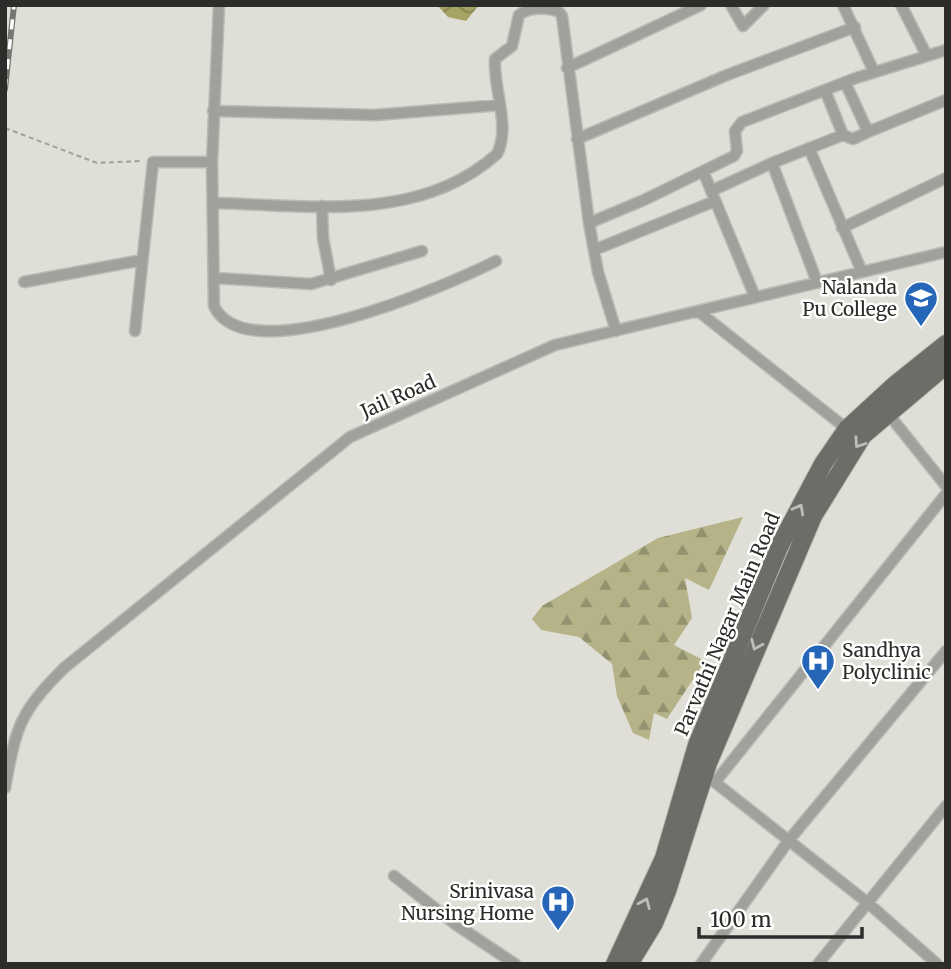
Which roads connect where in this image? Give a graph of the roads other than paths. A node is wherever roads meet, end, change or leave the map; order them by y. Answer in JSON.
{"nodes":[{"id":1,"x":219,"y":5,"type":"edge"},
{"id":2,"x":701,"y":5,"type":"edge"},
{"id":3,"x":731,"y":5,"type":"edge"},
{"id":4,"x":764,"y":5,"type":"edge"},
{"id":5,"x":844,"y":5,"type":"edge"},
{"id":6,"x":901,"y":5,"type":"edge"},
{"id":7,"x":855,"y":27,"type":"junction"},
{"id":8,"x":946,"y":50,"type":"edge"},
{"id":9,"x":928,"y":56,"type":"junction"},
{"id":10,"x":567,"y":68,"type":"junction"},
{"id":11,"x":874,"y":72,"type":"junction"},
{"id":12,"x":845,"y":82,"type":"junction"},
{"id":13,"x":825,"y":90,"type":"junction"},
{"id":14,"x":946,"y":100,"type":"edge"},
{"id":15,"x":500,"y":105,"type":"junction"},
{"id":16,"x":213,"y":111,"type":"junction"},
{"id":17,"x":868,"y":132,"type":"junction"},
{"id":18,"x":844,"y":135,"type":"junction"},
{"id":19,"x":577,"y":139,"type":"junction"},
{"id":20,"x":809,"y":148,"type":"junction"},
{"id":21,"x":212,"y":162,"type":"junction"},
{"id":22,"x":772,"y":163,"type":"junction"},
{"id":23,"x":703,"y":171,"type":"junction"},
{"id":24,"x":946,"y":178,"type":"edge"},
{"id":25,"x":713,"y":196,"type":"junction"},
{"id":26,"x":213,"y":203,"type":"junction"},
{"id":27,"x":322,"y":205,"type":"junction"},
{"id":28,"x":589,"y":223,"type":"junction"},
{"id":29,"x":842,"y":228,"type":"junction"},
{"id":30,"x":594,"y":250,"type":"junction"},
{"id":31,"x":422,"y":251,"type":"dead end"},
{"id":32,"x":946,"y":253,"type":"edge"},
{"id":33,"x":142,"y":260,"type":"junction"},
{"id":34,"x":496,"y":261,"type":"dead end"},
{"id":35,"x":862,"y":272,"type":"junction"},
{"id":36,"x":214,"y":278,"type":"junction"},
{"id":37,"x":331,"y":281,"type":"junction"},
{"id":38,"x":24,"y":282,"type":"dead end"},
{"id":39,"x":817,"y":282,"type":"junction"},
{"id":40,"x":755,"y":297,"type":"junction"},
{"id":41,"x":698,"y":311,"type":"junction"},
{"id":42,"x":135,"y":331,"type":"dead end"},
{"id":43,"x":616,"y":331,"type":"junction"},
{"id":44,"x":946,"y":344,"type":"edge"},
{"id":45,"x":946,"y":365,"type":"edge"},
{"id":46,"x":882,"y":407,"type":"junction"},
{"id":47,"x":847,"y":429,"type":"junction"},
{"id":48,"x":946,"y":486,"type":"edge"},
{"id":49,"x":946,"y":494,"type":"edge"},
{"id":50,"x":946,"y":651,"type":"edge"},
{"id":51,"x":704,"y":773,"type":"junction"},
{"id":52,"x":5,"y":788,"type":"edge"},
{"id":53,"x":946,"y":806,"type":"edge"},
{"id":54,"x":789,"y":840,"type":"junction"},
{"id":55,"x":394,"y":876,"type":"dead end"},
{"id":56,"x":868,"y":903,"type":"junction"},
{"id":57,"x":515,"y":964,"type":"edge"},
{"id":58,"x":615,"y":964,"type":"edge"},
{"id":59,"x":629,"y":964,"type":"edge"},
{"id":60,"x":701,"y":964,"type":"edge"},
{"id":61,"x":818,"y":964,"type":"edge"},
{"id":62,"x":937,"y":964,"type":"edge"}],
"edges":[{"from":1,"to":16,"type":"street"},
{"from":2,"to":10,"type":"street"},
{"from":3,"to":4,"type":"street"},
{"from":5,"to":7,"type":"street"},
{"from":6,"to":9,"type":"street"},
{"from":7,"to":11,"type":"street"},
{"from":7,"to":19,"type":"street"},
{"from":8,"to":9,"type":"street"},
{"from":9,"to":11,"type":"street"},
{"from":10,"to":15,"type":"street"},
{"from":10,"to":19,"type":"street"},
{"from":11,"to":12,"type":"street"},
{"from":12,"to":13,"type":"street"},
{"from":12,"to":17,"type":"street"},
{"from":13,"to":18,"type":"street"},
{"from":13,"to":23,"type":"street"},
{"from":14,"to":17,"type":"street"},
{"from":15,"to":16,"type":"street"},
{"from":15,"to":27,"type":"street"},
{"from":16,"to":21,"type":"street"},
{"from":17,"to":18,"type":"street"},
{"from":18,"to":20,"type":"street"},
{"from":19,"to":28,"type":"street"},
{"from":20,"to":22,"type":"street"},
{"from":20,"to":29,"type":"street"},
{"from":21,"to":26,"type":"street"},
{"from":21,"to":33,"type":"street"},
{"from":22,"to":25,"type":"street"},
{"from":22,"to":39,"type":"street"},
{"from":23,"to":25,"type":"street"},
{"from":23,"to":28,"type":"street"},
{"from":24,"to":29,"type":"street"},
{"from":25,"to":30,"type":"street"},
{"from":25,"to":40,"type":"street"},
{"from":26,"to":27,"type":"street"},
{"from":26,"to":36,"type":"street"},
{"from":27,"to":37,"type":"street"},
{"from":28,"to":30,"type":"street"},
{"from":29,"to":35,"type":"street"},
{"from":30,"to":43,"type":"street"},
{"from":31,"to":37,"type":"street"},
{"from":32,"to":35,"type":"street","name":"Jail Road"},
{"from":33,"to":38,"type":"street"},
{"from":33,"to":42,"type":"street"},
{"from":34,"to":36,"type":"street"},
{"from":35,"to":39,"type":"street","name":"Jail Road"},
{"from":36,"to":37,"type":"street"},
{"from":39,"to":40,"type":"street","name":"Jail Road"},
{"from":40,"to":41,"type":"street","name":"Jail Road"},
{"from":41,"to":43,"type":"street","name":"Jail Road"},
{"from":41,"to":47,"type":"street"},
{"from":43,"to":52,"type":"street","name":"Jail Road"},
{"from":44,"to":46,"type":"main road","name":"Parvathi Nagar Main Road"},
{"from":45,"to":46,"type":"main road","name":"Parvathi Nagar Main Road"},
{"from":46,"to":47,"type":"main road","name":"Parvathi Nagar Main Road"},
{"from":46,"to":48,"type":"street"},
{"from":46,"to":51,"type":"main road","name":"Parvathi Nagar Main Road","one_way":true},
{"from":51,"to":47,"type":"main road","name":"Parvathi Nagar Main Road","one_way":true},
{"from":49,"to":51,"type":"street"},
{"from":50,"to":54,"type":"street"},
{"from":51,"to":54,"type":"street"},
{"from":58,"to":51,"type":"main road","name":"Parvathi Nagar Main Road","one_way":true},
{"from":51,"to":59,"type":"main road","name":"Parvathi Nagar Main Road"},
{"from":53,"to":56,"type":"street"},
{"from":54,"to":56,"type":"street"},
{"from":54,"to":60,"type":"street"},
{"from":55,"to":57,"type":"street"},
{"from":56,"to":61,"type":"street"},
{"from":56,"to":62,"type":"street"}]}
